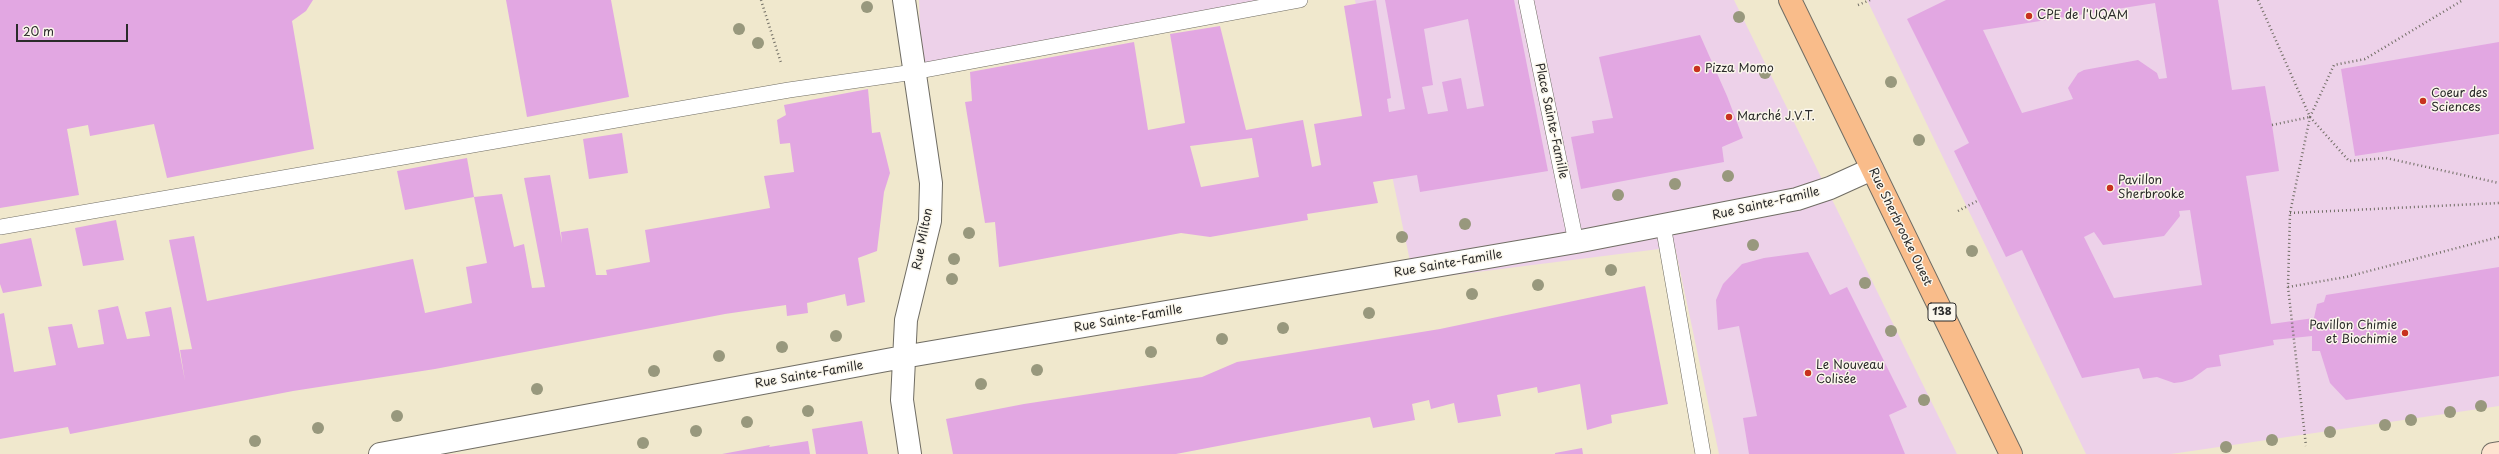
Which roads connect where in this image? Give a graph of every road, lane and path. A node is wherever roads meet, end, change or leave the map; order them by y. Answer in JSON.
{"nodes":[{"id":1,"x":761,"y":0,"type":"edge"},
{"id":2,"x":904,"y":0,"type":"edge"},
{"id":3,"x":1300,"y":0,"type":"edge"},
{"id":4,"x":1526,"y":0,"type":"edge"},
{"id":5,"x":1790,"y":0,"type":"edge"},
{"id":6,"x":1870,"y":0,"type":"edge"},
{"id":7,"x":2258,"y":0,"type":"edge"},
{"id":8,"x":2462,"y":0,"type":"edge"},
{"id":9,"x":1858,"y":6,"type":"dead end"},
{"id":10,"x":914,"y":72,"type":"junction"},
{"id":11,"x":789,"y":90,"type":"junction"},
{"id":12,"x":2310,"y":117,"type":"junction"},
{"id":13,"x":2272,"y":125,"type":"dead end"},
{"id":14,"x":1872,"y":169,"type":"junction"},
{"id":15,"x":2499,"y":183,"type":"edge"},
{"id":16,"x":1979,"y":200,"type":"dead end"},
{"id":17,"x":2499,"y":203,"type":"edge"},
{"id":18,"x":1958,"y":211,"type":"dead end"},
{"id":19,"x":2290,"y":213,"type":"junction"},
{"id":20,"x":1663,"y":225,"type":"junction"},
{"id":21,"x":0,"y":227,"type":"edge"},
{"id":22,"x":2499,"y":237,"type":"edge"},
{"id":23,"x":1576,"y":242,"type":"junction"},
{"id":24,"x":2288,"y":287,"type":"junction"},
{"id":25,"x":903,"y":358,"type":"junction"},
{"id":26,"x":2306,"y":446,"type":"dead end"},
{"id":27,"x":2499,"y":453,"type":"edge"},
{"id":28,"x":380,"y":454,"type":"edge"},
{"id":29,"x":910,"y":454,"type":"edge"},
{"id":30,"x":1703,"y":454,"type":"edge"},
{"id":31,"x":2011,"y":454,"type":"edge"},
{"id":32,"x":2493,"y":454,"type":"edge"}],
"edges":[{"from":1,"to":11,"type":"path"},
{"from":2,"to":10,"type":"street","name":"Rue Milton"},
{"from":3,"to":10,"type":"lane"},
{"from":4,"to":23,"type":"lane","name":"Place Sainte-Famille"},
{"from":5,"to":14,"type":"main road","name":"Rue Sherbrooke Ouest","number":"138"},
{"from":6,"to":9,"type":"path"},
{"from":7,"to":12,"type":"path"},
{"from":8,"to":12,"type":"path"},
{"from":10,"to":11,"type":"lane"},
{"from":10,"to":25,"type":"street","name":"Rue Milton"},
{"from":11,"to":21,"type":"lane"},
{"from":12,"to":13,"type":"path"},
{"from":12,"to":15,"type":"path"},
{"from":12,"to":19,"type":"path"},
{"from":14,"to":20,"type":"street","name":"Rue Sainte-Famille"},
{"from":14,"to":31,"type":"main road","name":"Rue Sherbrooke Ouest","number":"138"},
{"from":16,"to":18,"type":"path"},
{"from":17,"to":19,"type":"path"},
{"from":19,"to":24,"type":"path"},
{"from":20,"to":23,"type":"street","name":"Rue Sainte-Famille"},
{"from":20,"to":30,"type":"lane"},
{"from":22,"to":24,"type":"path"},
{"from":23,"to":25,"type":"street","name":"Rue Sainte-Famille"},
{"from":24,"to":26,"type":"path"},
{"from":25,"to":28,"type":"street","name":"Rue Sainte-Famille"},
{"from":25,"to":29,"type":"street","name":"Rue Milton"},
{"from":27,"to":32,"type":"street"}]}
